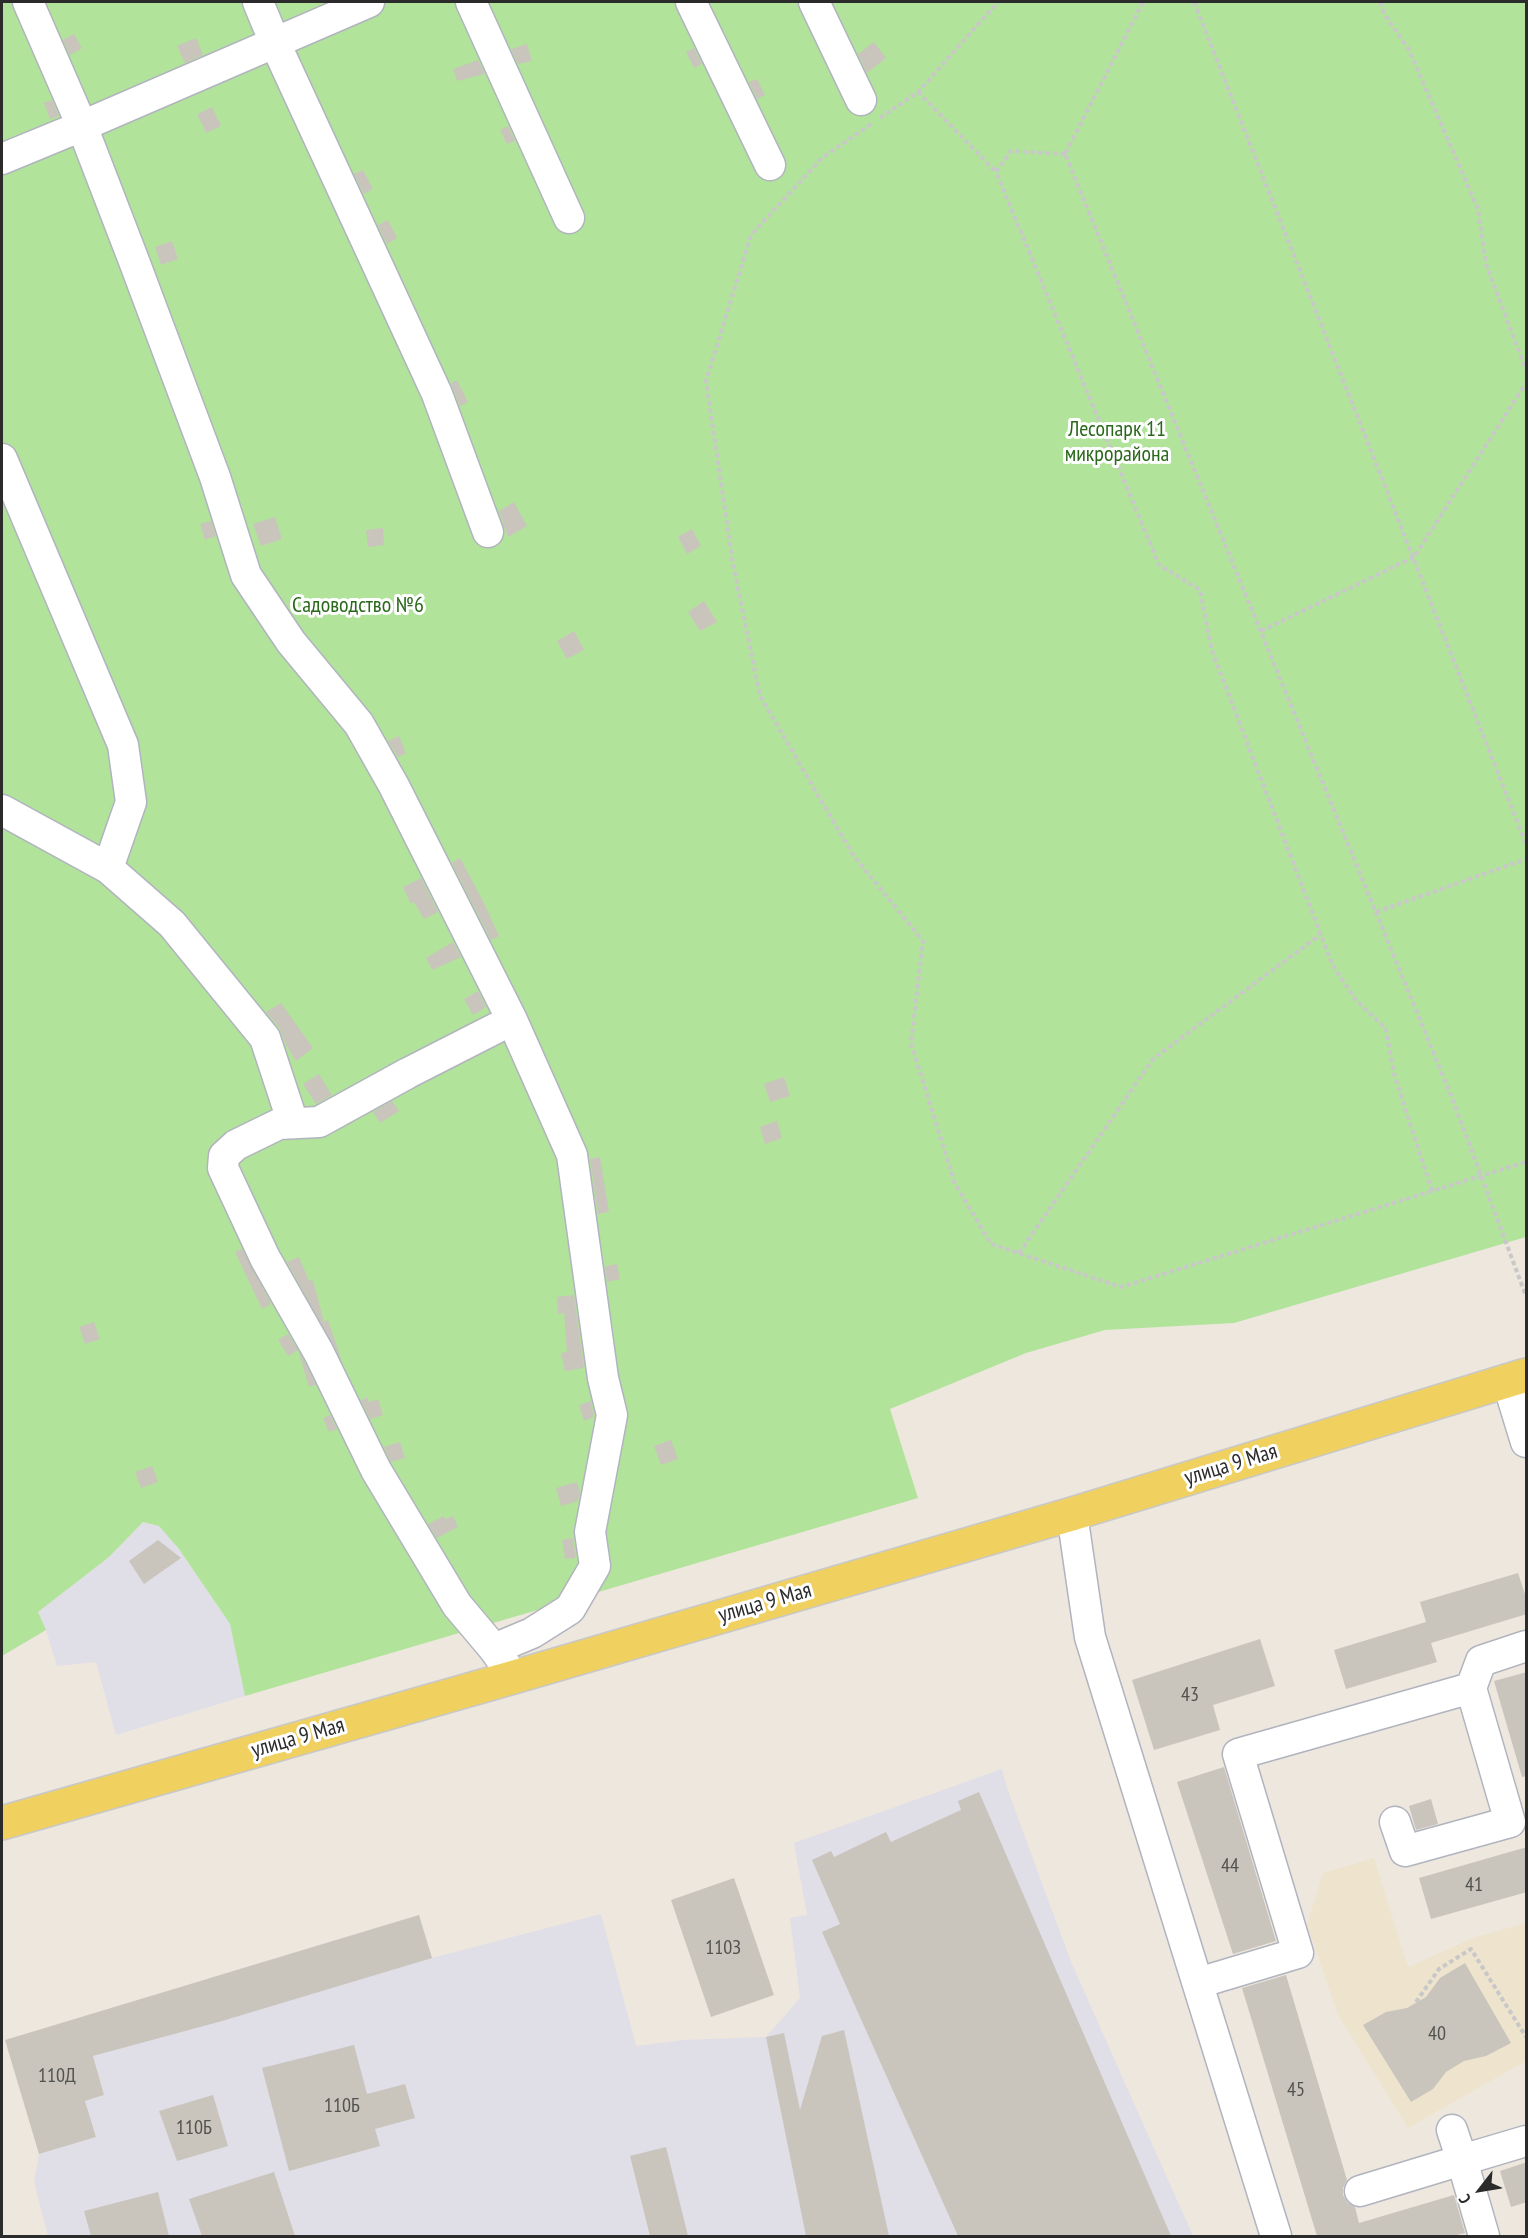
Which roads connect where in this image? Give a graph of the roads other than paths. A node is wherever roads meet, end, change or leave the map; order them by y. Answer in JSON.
{"nodes":[{"id":1,"x":28,"y":2,"type":"edge"},
{"id":2,"x":258,"y":2,"type":"edge"},
{"id":3,"x":369,"y":2,"type":"edge"},
{"id":4,"x":471,"y":2,"type":"edge"},
{"id":5,"x":691,"y":2,"type":"edge"},
{"id":6,"x":821,"y":3,"type":"edge"},
{"id":7,"x":275,"y":43,"type":"junction"},
{"id":8,"x":861,"y":100,"type":"dead end"},
{"id":9,"x":82,"y":126,"type":"junction"},
{"id":10,"x":2,"y":159,"type":"edge"},
{"id":11,"x":770,"y":165,"type":"dead end"},
{"id":12,"x":569,"y":218,"type":"dead end"},
{"id":13,"x":2,"y":459,"type":"edge"},
{"id":14,"x":488,"y":532,"type":"dead end"},
{"id":15,"x":2,"y":810,"type":"edge"},
{"id":16,"x":108,"y":868,"type":"junction"},
{"id":17,"x":512,"y":1020,"type":"junction"},
{"id":18,"x":293,"y":1123,"type":"junction"},
{"id":19,"x":1517,"y":1378,"type":"edge"},
{"id":20,"x":1527,"y":1442,"type":"edge"},
{"id":21,"x":1072,"y":1514,"type":"junction"},
{"id":22,"x":1527,"y":1646,"type":"edge"},
{"id":23,"x":494,"y":1649,"type":"junction"},
{"id":24,"x":514,"y":1677,"type":"junction"},
{"id":25,"x":1471,"y":1688,"type":"junction"},
{"id":26,"x":1395,"y":1822,"type":"dead end"},
{"id":27,"x":2,"y":1823,"type":"edge"},
{"id":28,"x":1198,"y":1983,"type":"junction"},
{"id":29,"x":1452,"y":2130,"type":"dead end"},
{"id":30,"x":1527,"y":2141,"type":"edge"},
{"id":31,"x":1462,"y":2160,"type":"junction"},
{"id":32,"x":1360,"y":2191,"type":"dead end"},
{"id":33,"x":1276,"y":2236,"type":"edge"},
{"id":34,"x":1484,"y":2236,"type":"edge"}],
"edges":[{"from":1,"to":9,"type":"street"},
{"from":2,"to":7,"type":"street"},
{"from":3,"to":7,"type":"street"},
{"from":4,"to":12,"type":"street"},
{"from":5,"to":11,"type":"street"},
{"from":6,"to":8,"type":"street"},
{"from":7,"to":9,"type":"street"},
{"from":7,"to":14,"type":"street"},
{"from":9,"to":10,"type":"street"},
{"from":9,"to":17,"type":"street"},
{"from":13,"to":16,"type":"street"},
{"from":15,"to":16,"type":"street"},
{"from":16,"to":18,"type":"street"},
{"from":17,"to":18,"type":"street"},
{"from":17,"to":23,"type":"street"},
{"from":18,"to":23,"type":"street"},
{"from":19,"to":20,"type":"street"},
{"from":19,"to":21,"type":"main road","name":"улица 9 Мая"},
{"from":21,"to":24,"type":"main road","name":"улица 9 Мая"},
{"from":21,"to":28,"type":"street"},
{"from":22,"to":25,"type":"street"},
{"from":23,"to":24,"type":"street"},
{"from":24,"to":27,"type":"main road","name":"улица 9 Мая"},
{"from":25,"to":26,"type":"street"},
{"from":25,"to":28,"type":"street"},
{"from":28,"to":33,"type":"street"},
{"from":29,"to":31,"type":"street"},
{"from":30,"to":31,"type":"street"},
{"from":31,"to":32,"type":"street"},
{"from":31,"to":34,"type":"street"}]}
